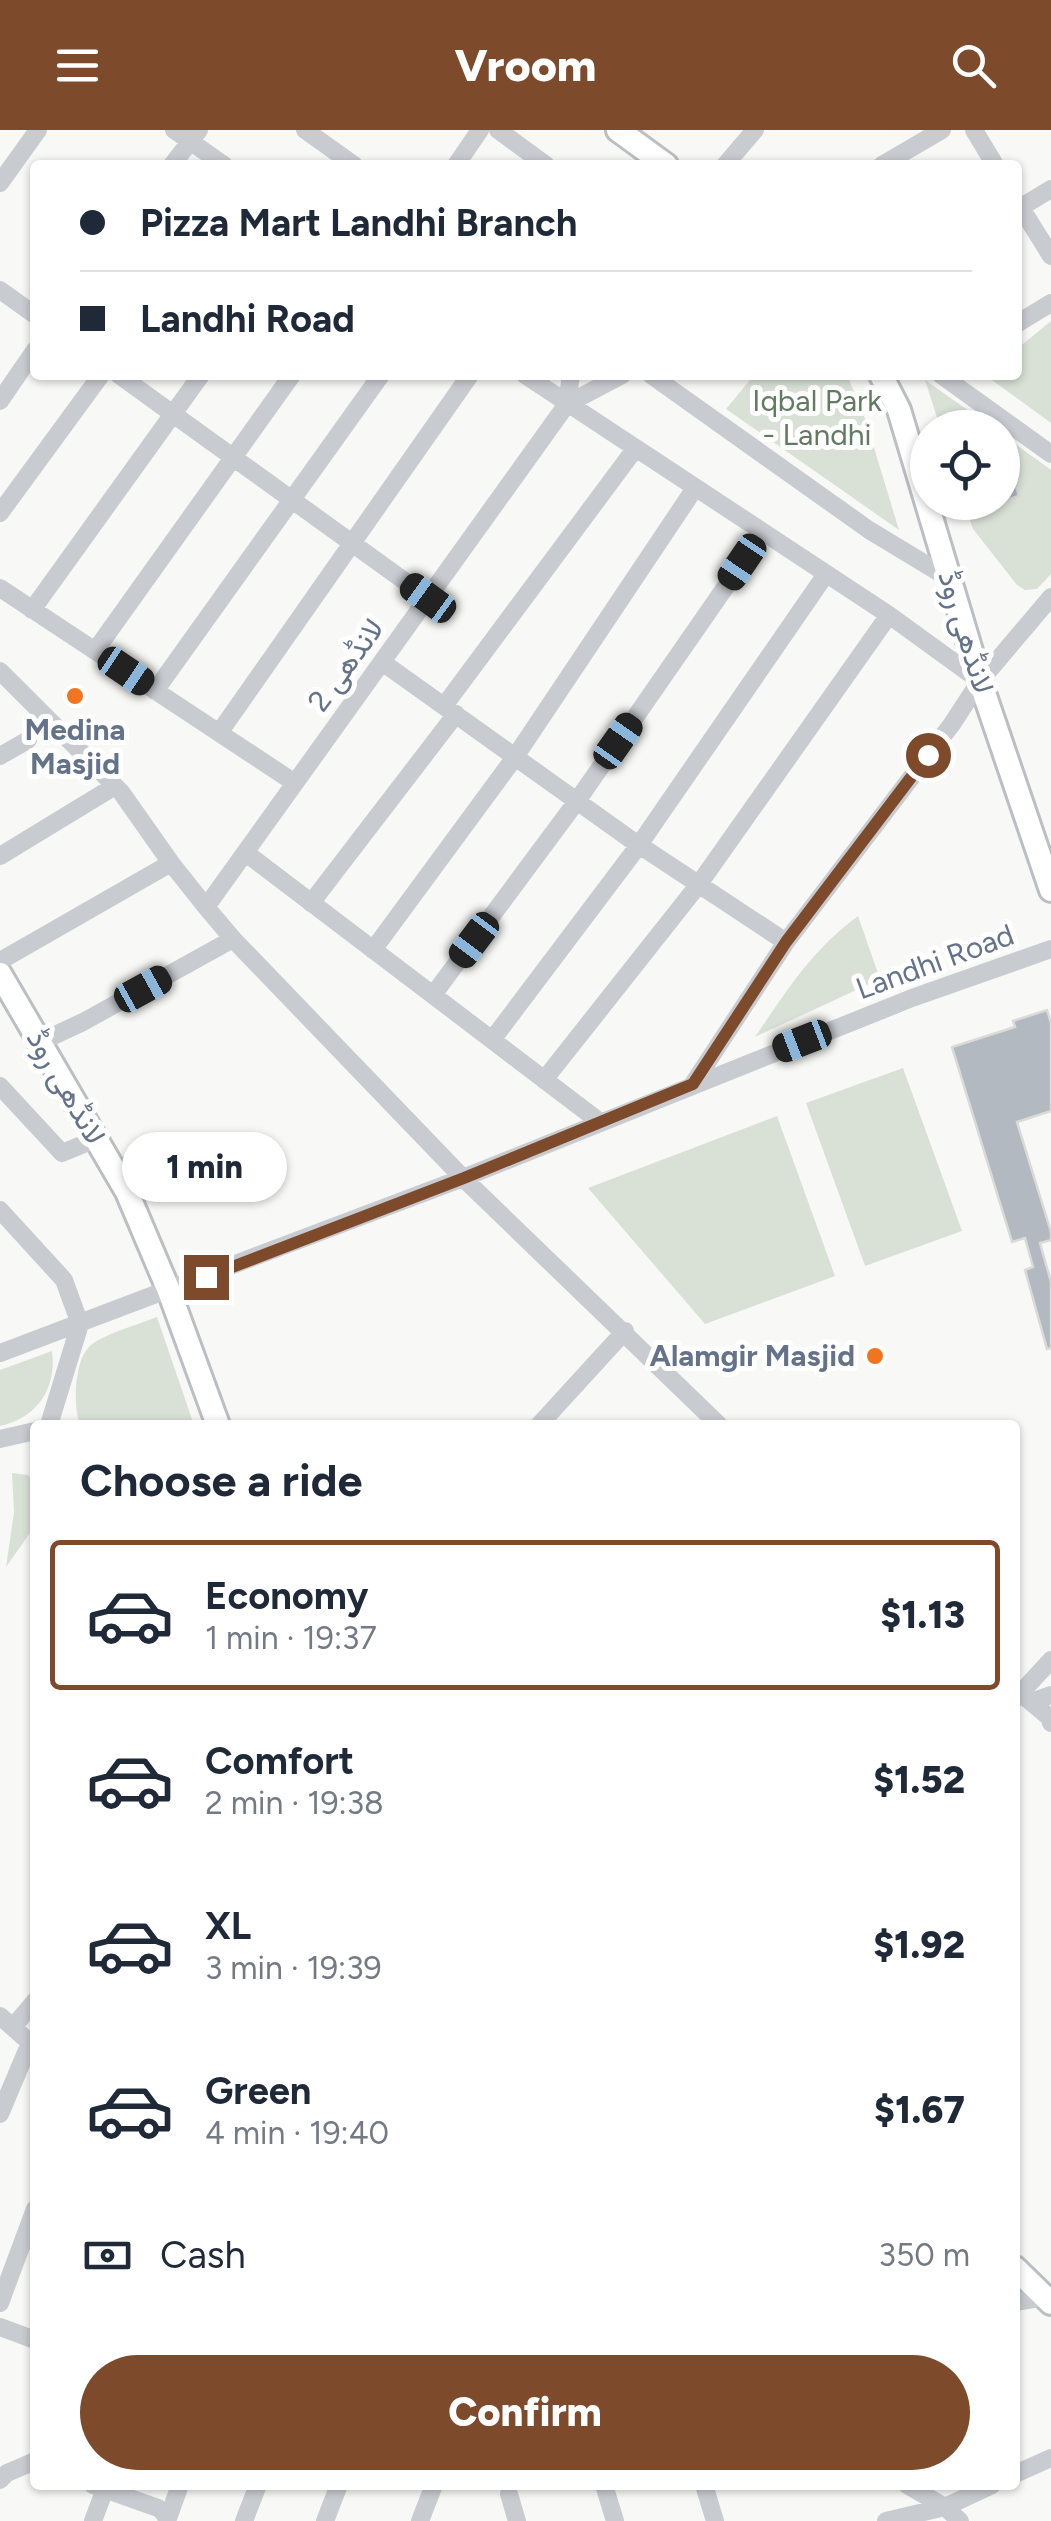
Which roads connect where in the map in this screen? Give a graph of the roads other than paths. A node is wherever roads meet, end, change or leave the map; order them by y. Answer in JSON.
{"nodes":[{"id":1,"x":38,"y":130,"type":"edge"},
{"id":2,"x":174,"y":130,"type":"edge"},
{"id":3,"x":304,"y":130,"type":"edge"},
{"id":4,"x":480,"y":130,"type":"edge"},
{"id":5,"x":498,"y":130,"type":"edge"},
{"id":6,"x":618,"y":130,"type":"edge"},
{"id":7,"x":754,"y":130,"type":"edge"},
{"id":8,"x":942,"y":130,"type":"edge"},
{"id":9,"x":974,"y":130,"type":"edge"},
{"id":10,"x":195,"y":136,"type":"edge"},
{"id":11,"x":176,"y":160,"type":"edge"},
{"id":12,"x":219,"y":160,"type":"edge"},
{"id":13,"x":347,"y":160,"type":"edge"},
{"id":14,"x":459,"y":160,"type":"edge"},
{"id":15,"x":539,"y":160,"type":"edge"},
{"id":16,"x":659,"y":160,"type":"edge"},
{"id":17,"x":729,"y":160,"type":"edge"},
{"id":18,"x":891,"y":160,"type":"edge"},
{"id":19,"x":992,"y":160,"type":"edge"},
{"id":20,"x":0,"y":183,"type":"edge"},
{"id":21,"x":1051,"y":189,"type":"edge"},
{"id":22,"x":1022,"y":205,"type":"edge"},
{"id":23,"x":1022,"y":213,"type":"edge"},
{"id":24,"x":1051,"y":256,"type":"edge"},
{"id":25,"x":0,"y":290,"type":"edge"},
{"id":26,"x":1051,"y":303,"type":"edge"},
{"id":27,"x":30,"y":311,"type":"edge"},
{"id":28,"x":1022,"y":321,"type":"edge"},
{"id":29,"x":30,"y":357,"type":"edge"},
{"id":30,"x":97,"y":380,"type":"edge"},
{"id":31,"x":126,"y":380,"type":"edge"},
{"id":32,"x":197,"y":380,"type":"edge"},
{"id":33,"x":288,"y":380,"type":"edge"},
{"id":34,"x":378,"y":380,"type":"edge"},
{"id":35,"x":467,"y":380,"type":"edge"},
{"id":36,"x":532,"y":380,"type":"edge"},
{"id":37,"x":569,"y":380,"type":"edge"},
{"id":38,"x":613,"y":380,"type":"edge"},
{"id":39,"x":659,"y":380,"type":"edge"},
{"id":40,"x":884,"y":380,"type":"edge"},
{"id":41,"x":948,"y":380,"type":"edge"},
{"id":42,"x":0,"y":400,"type":"edge"},
{"id":43,"x":567,"y":404,"type":"junction"},
{"id":44,"x":173,"y":414,"type":"junction"},
{"id":45,"x":635,"y":449,"type":"junction"},
{"id":46,"x":1051,"y":454,"type":"edge"},
{"id":47,"x":232,"y":457,"type":"junction"},
{"id":48,"x":695,"y":488,"type":"junction"},
{"id":49,"x":293,"y":501,"type":"junction"},
{"id":50,"x":0,"y":512,"type":"edge"},
{"id":51,"x":762,"y":532,"type":"junction"},
{"id":52,"x":352,"y":544,"type":"junction"},
{"id":53,"x":826,"y":574,"type":"junction"},
{"id":54,"x":950,"y":579,"type":"junction"},
{"id":55,"x":0,"y":588,"type":"edge"},
{"id":56,"x":1051,"y":597,"type":"edge"},
{"id":57,"x":428,"y":598,"type":"junction"},
{"id":58,"x":32,"y":610,"type":"junction"},
{"id":59,"x":889,"y":616,"type":"junction"},
{"id":60,"x":95,"y":651,"type":"junction"},
{"id":61,"x":382,"y":662,"type":"junction"},
{"id":62,"x":0,"y":671,"type":"edge"},
{"id":63,"x":980,"y":681,"type":"junction"},
{"id":64,"x":156,"y":691,"type":"junction"},
{"id":65,"x":450,"y":710,"type":"junction"},
{"id":66,"x":219,"y":733,"type":"junction"},
{"id":67,"x":28,"y":740,"type":"dead end"},
{"id":68,"x":0,"y":756,"type":"edge"},
{"id":69,"x":515,"y":757,"type":"junction"},
{"id":70,"x":295,"y":783,"type":"junction"},
{"id":71,"x":115,"y":786,"type":"junction"},
{"id":72,"x":577,"y":801,"type":"junction"},
{"id":73,"x":639,"y":845,"type":"junction"},
{"id":74,"x":246,"y":853,"type":"junction"},
{"id":75,"x":0,"y":856,"type":"edge"},
{"id":76,"x":171,"y":863,"type":"junction"},
{"id":77,"x":699,"y":884,"type":"junction"},
{"id":78,"x":1051,"y":890,"type":"edge"},
{"id":79,"x":312,"y":903,"type":"junction"},
{"id":80,"x":206,"y":908,"type":"junction"},
{"id":81,"x":233,"y":939,"type":"junction"},
{"id":82,"x":786,"y":942,"type":"junction"},
{"id":83,"x":1051,"y":948,"type":"edge"},
{"id":84,"x":373,"y":950,"type":"junction"},
{"id":85,"x":0,"y":961,"type":"edge"},
{"id":86,"x":0,"y":974,"type":"edge"},
{"id":87,"x":433,"y":995,"type":"junction"},
{"id":88,"x":492,"y":1040,"type":"junction"},
{"id":89,"x":40,"y":1042,"type":"junction"},
{"id":90,"x":544,"y":1080,"type":"junction"},
{"id":91,"x":693,"y":1084,"type":"junction"},
{"id":92,"x":0,"y":1086,"type":"edge"},
{"id":93,"x":600,"y":1122,"type":"junction"},
{"id":94,"x":96,"y":1139,"type":"junction"},
{"id":95,"x":464,"y":1178,"type":"junction"},
{"id":96,"x":0,"y":1210,"type":"edge"},
{"id":97,"x":169,"y":1291,"type":"junction"},
{"id":98,"x":80,"y":1324,"type":"junction"},
{"id":99,"x":625,"y":1332,"type":"junction"},
{"id":100,"x":0,"y":1353,"type":"edge"},
{"id":101,"x":50,"y":1420,"type":"edge"},
{"id":102,"x":216,"y":1420,"type":"edge"},
{"id":103,"x":544,"y":1420,"type":"edge"},
{"id":104,"x":714,"y":1420,"type":"edge"},
{"id":105,"x":30,"y":1433,"type":"edge"},
{"id":106,"x":0,"y":1439,"type":"edge"},
{"id":107,"x":1051,"y":1660,"type":"edge"},
{"id":108,"x":1051,"y":1696,"type":"edge"},
{"id":109,"x":1022,"y":1698,"type":"edge"},
{"id":110,"x":1051,"y":1723,"type":"edge"},
{"id":111,"x":30,"y":2004,"type":"edge"},
{"id":112,"x":6,"y":2021,"type":"edge"},
{"id":113,"x":30,"y":2043,"type":"edge"},
{"id":114,"x":30,"y":2049,"type":"edge"},
{"id":115,"x":0,"y":2114,"type":"edge"},
{"id":116,"x":30,"y":2222,"type":"edge"},
{"id":117,"x":1020,"y":2273,"type":"edge"},
{"id":118,"x":1048,"y":2300,"type":"edge"},
{"id":119,"x":0,"y":2302,"type":"edge"},
{"id":120,"x":1020,"y":2302,"type":"edge"},
{"id":121,"x":0,"y":2327,"type":"edge"},
{"id":122,"x":30,"y":2338,"type":"edge"},
{"id":123,"x":1051,"y":2458,"type":"edge"},
{"id":124,"x":30,"y":2463,"type":"edge"},
{"id":125,"x":1020,"y":2472,"type":"edge"},
{"id":126,"x":0,"y":2480,"type":"edge"},
{"id":127,"x":98,"y":2490,"type":"edge"},
{"id":128,"x":107,"y":2490,"type":"edge"},
{"id":129,"x":178,"y":2490,"type":"edge"},
{"id":130,"x":256,"y":2490,"type":"edge"},
{"id":131,"x":337,"y":2490,"type":"edge"},
{"id":132,"x":432,"y":2490,"type":"edge"},
{"id":133,"x":606,"y":2490,"type":"edge"},
{"id":134,"x":706,"y":2490,"type":"edge"},
{"id":135,"x":915,"y":2490,"type":"edge"},
{"id":136,"x":981,"y":2490,"type":"edge"},
{"id":137,"x":508,"y":2494,"type":"dead end"},
{"id":138,"x":945,"y":2507,"type":"junction"},
{"id":139,"x":93,"y":2521,"type":"edge"},
{"id":140,"x":167,"y":2521,"type":"edge"},
{"id":141,"x":244,"y":2521,"type":"edge"},
{"id":142,"x":326,"y":2521,"type":"edge"},
{"id":143,"x":420,"y":2521,"type":"edge"},
{"id":144,"x":517,"y":2521,"type":"edge"},
{"id":145,"x":615,"y":2521,"type":"edge"},
{"id":146,"x":715,"y":2521,"type":"edge"},
{"id":147,"x":886,"y":2521,"type":"edge"},
{"id":148,"x":960,"y":2521,"type":"edge"}],
"edges":[{"from":1,"to":20,"type":"street"},
{"from":2,"to":10,"type":"street"},
{"from":3,"to":13,"type":"street"},
{"from":4,"to":14,"type":"street"},
{"from":5,"to":15,"type":"street"},
{"from":6,"to":16,"type":"main road"},
{"from":7,"to":17,"type":"street"},
{"from":8,"to":18,"type":"street"},
{"from":9,"to":19,"type":"street"},
{"from":10,"to":11,"type":"street"},
{"from":10,"to":12,"type":"street"},
{"from":21,"to":22,"type":"street"},
{"from":23,"to":24,"type":"street"},
{"from":25,"to":27,"type":"street"},
{"from":26,"to":28,"type":"street"},
{"from":29,"to":42,"type":"street"},
{"from":30,"to":50,"type":"street"},
{"from":31,"to":44,"type":"street"},
{"from":32,"to":44,"type":"street"},
{"from":33,"to":47,"type":"street"},
{"from":34,"to":49,"type":"street"},
{"from":35,"to":52,"type":"street"},
{"from":36,"to":43,"type":"street"},
{"from":37,"to":43,"type":"street"},
{"from":38,"to":43,"type":"street"},
{"from":39,"to":54,"type":"street"},
{"from":40,"to":54,"type":"main road","name":"لانڈھی روڈ"},
{"from":41,"to":46,"type":"street"},
{"from":43,"to":45,"type":"street"},
{"from":43,"to":57,"type":"street","name":"لانڈھی 2"},
{"from":44,"to":47,"type":"street"},
{"from":44,"to":58,"type":"street"},
{"from":45,"to":48,"type":"street"},
{"from":45,"to":65,"type":"street"},
{"from":47,"to":49,"type":"street"},
{"from":47,"to":60,"type":"street"},
{"from":48,"to":51,"type":"street"},
{"from":48,"to":69,"type":"street"},
{"from":49,"to":52,"type":"street"},
{"from":49,"to":64,"type":"street"},
{"from":51,"to":53,"type":"street"},
{"from":51,"to":72,"type":"street"},
{"from":52,"to":57,"type":"street"},
{"from":52,"to":66,"type":"street"},
{"from":53,"to":59,"type":"street"},
{"from":53,"to":73,"type":"street"},
{"from":54,"to":63,"type":"main road","name":"لانڈھی روڈ"},
{"from":55,"to":58,"type":"street"},
{"from":56,"to":63,"type":"street"},
{"from":57,"to":61,"type":"street","name":"لانڈھی 2"},
{"from":58,"to":60,"type":"street"},
{"from":59,"to":63,"type":"street"},
{"from":59,"to":77,"type":"street"},
{"from":60,"to":64,"type":"street"},
{"from":61,"to":65,"type":"street"},
{"from":61,"to":70,"type":"street","name":"لانڈھی 2"},
{"from":62,"to":71,"type":"street"},
{"from":63,"to":78,"type":"main road","name":"لانڈھی روڈ"},
{"from":63,"to":82,"type":"street"},
{"from":64,"to":66,"type":"street"},
{"from":65,"to":69,"type":"street"},
{"from":65,"to":79,"type":"street"},
{"from":66,"to":70,"type":"street"},
{"from":67,"to":68,"type":"street"},
{"from":69,"to":72,"type":"street"},
{"from":69,"to":84,"type":"street"},
{"from":70,"to":74,"type":"street","name":"لانڈھی 2"},
{"from":71,"to":75,"type":"street"},
{"from":71,"to":76,"type":"street"},
{"from":72,"to":73,"type":"street"},
{"from":72,"to":87,"type":"street"},
{"from":73,"to":77,"type":"street"},
{"from":73,"to":88,"type":"street"},
{"from":74,"to":79,"type":"street"},
{"from":74,"to":80,"type":"street","name":"لانڈھی 2"},
{"from":76,"to":80,"type":"street"},
{"from":76,"to":85,"type":"street"},
{"from":77,"to":82,"type":"street"},
{"from":77,"to":90,"type":"street"},
{"from":79,"to":84,"type":"street"},
{"from":80,"to":81,"type":"street"},
{"from":81,"to":89,"type":"street"},
{"from":81,"to":95,"type":"street"},
{"from":82,"to":91,"type":"street"},
{"from":83,"to":91,"type":"street","name":"Landhi Road"},
{"from":84,"to":87,"type":"street"},
{"from":86,"to":89,"type":"main road","name":"لانڈھی روڈ"},
{"from":87,"to":88,"type":"street"},
{"from":88,"to":90,"type":"street"},
{"from":89,"to":94,"type":"main road","name":"لانڈھی روڈ"},
{"from":90,"to":93,"type":"street"},
{"from":91,"to":93,"type":"street","name":"Landhi Road"},
{"from":92,"to":94,"type":"street"},
{"from":93,"to":95,"type":"street","name":"Landhi Road"},
{"from":94,"to":97,"type":"main road","name":"لانڈھی روڈ"},
{"from":95,"to":97,"type":"street","name":"Landhi Road"},
{"from":95,"to":99,"type":"street"},
{"from":96,"to":98,"type":"street"},
{"from":97,"to":98,"type":"street","name":"Landhi Road"},
{"from":97,"to":102,"type":"main road","name":"لانڈھی روڈ"},
{"from":98,"to":100,"type":"street","name":"Landhi Road"},
{"from":98,"to":101,"type":"street"},
{"from":99,"to":103,"type":"street"},
{"from":99,"to":104,"type":"street"},
{"from":105,"to":106,"type":"street"},
{"from":107,"to":109,"type":"street"},
{"from":108,"to":109,"type":"street"},
{"from":109,"to":110,"type":"street"},
{"from":111,"to":112,"type":"street"},
{"from":112,"to":113,"type":"street"},
{"from":114,"to":115,"type":"street"},
{"from":116,"to":119,"type":"street"},
{"from":117,"to":118,"type":"main road"},
{"from":118,"to":120,"type":"street"},
{"from":121,"to":122,"type":"street"},
{"from":123,"to":125,"type":"street"},
{"from":124,"to":126,"type":"street"},
{"from":127,"to":139,"type":"street"},
{"from":128,"to":140,"type":"street"},
{"from":129,"to":140,"type":"street"},
{"from":130,"to":141,"type":"street"},
{"from":131,"to":142,"type":"street"},
{"from":132,"to":143,"type":"street"},
{"from":133,"to":145,"type":"street"},
{"from":134,"to":146,"type":"street"},
{"from":135,"to":138,"type":"street"},
{"from":136,"to":138,"type":"street"},
{"from":137,"to":144,"type":"street"},
{"from":138,"to":147,"type":"street"},
{"from":138,"to":148,"type":"street"}]}
